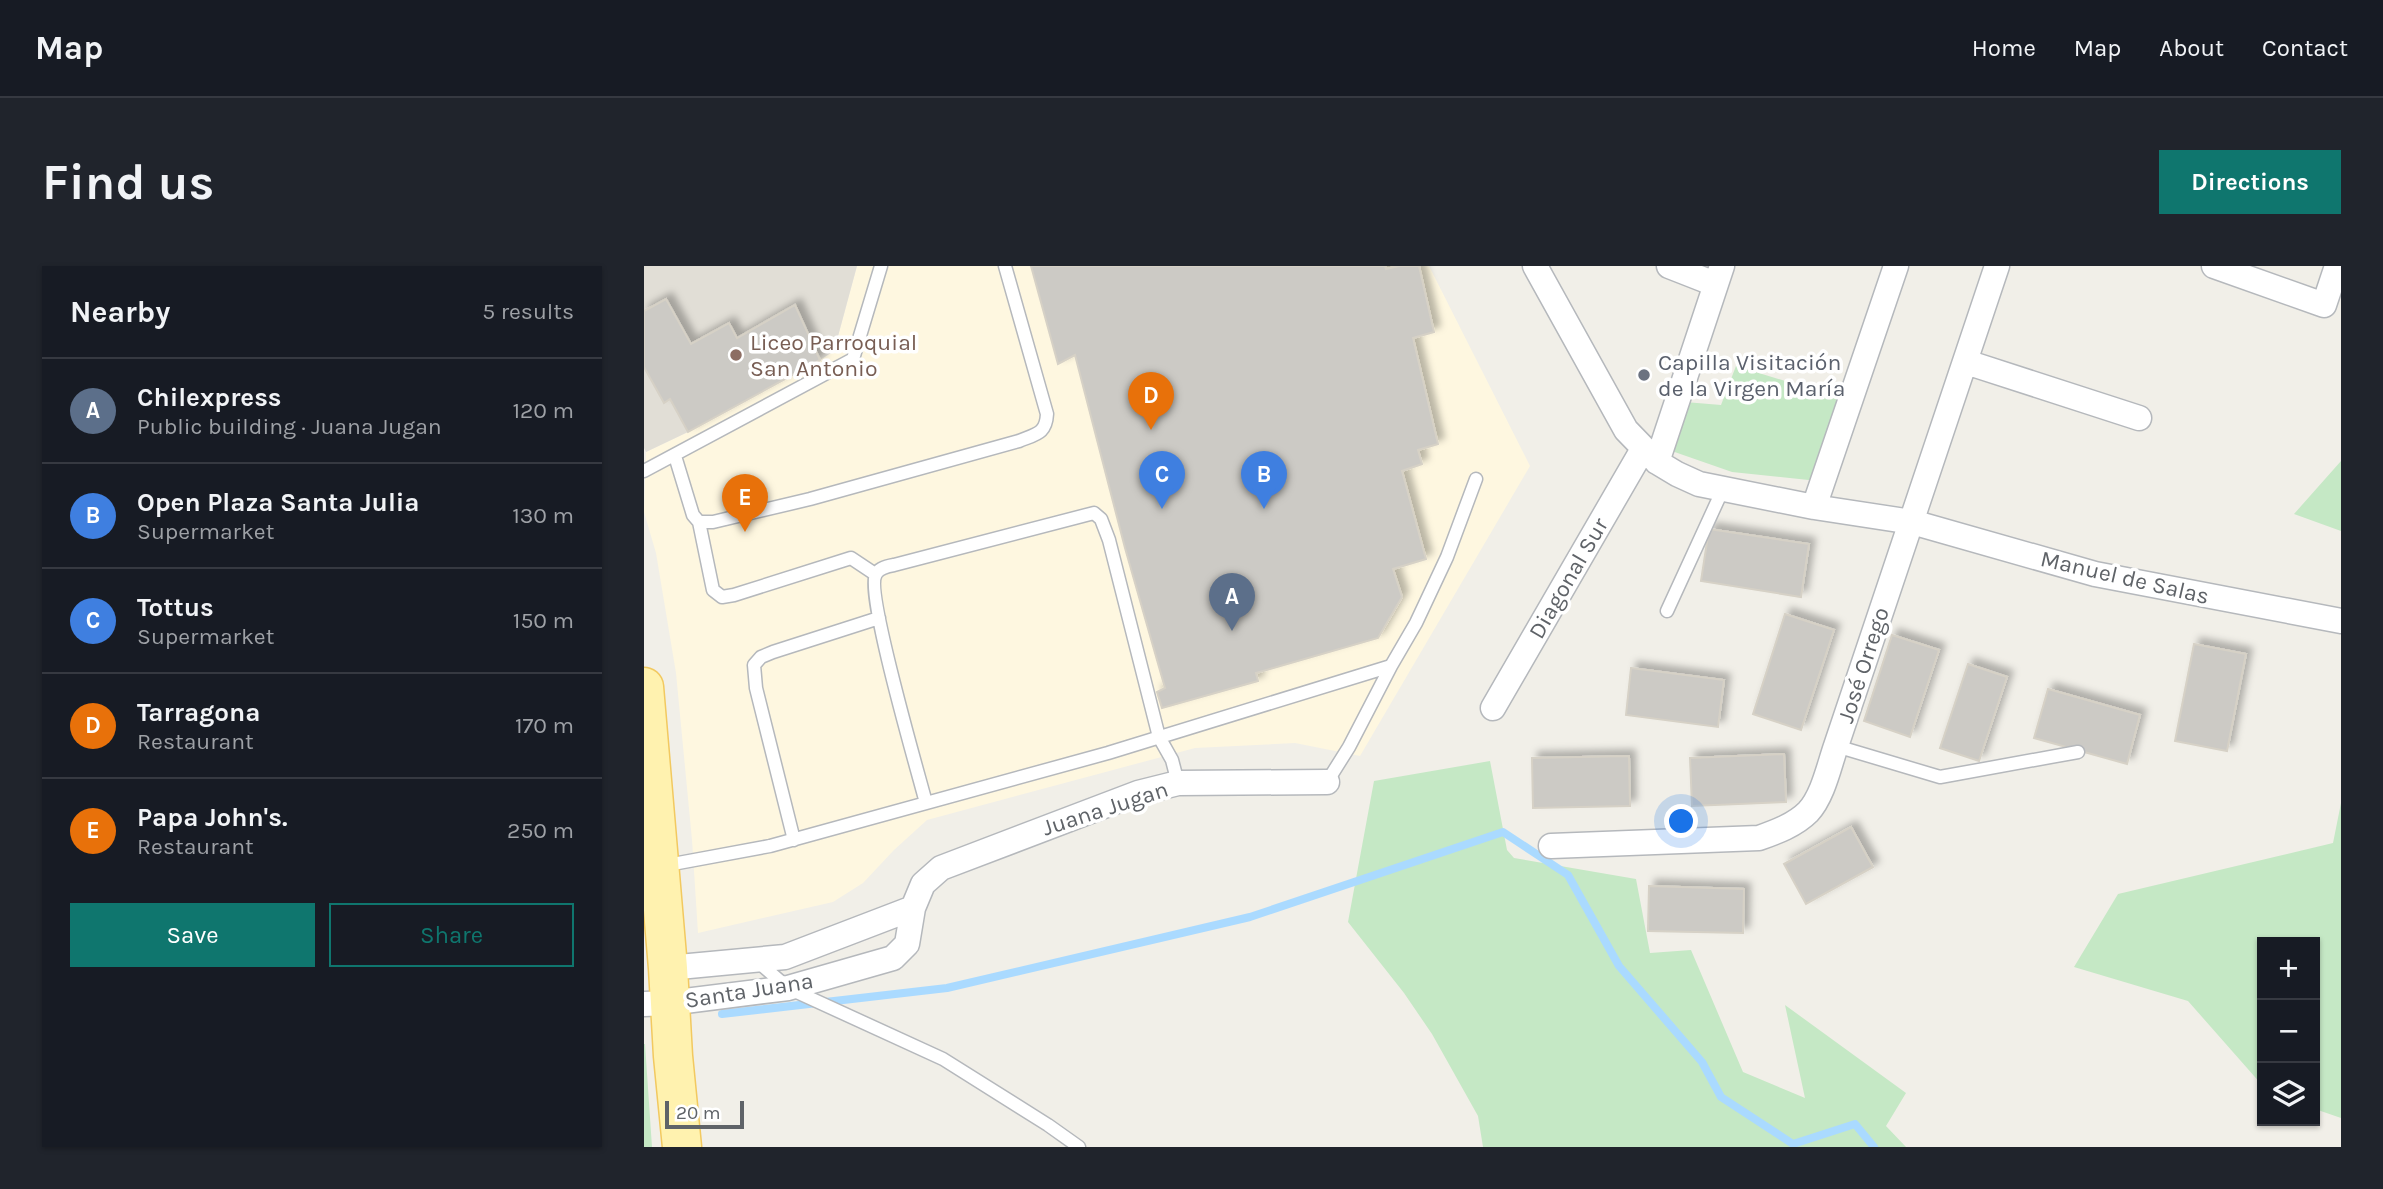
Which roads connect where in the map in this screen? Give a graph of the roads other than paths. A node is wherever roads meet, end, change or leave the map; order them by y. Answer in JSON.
{"nodes":[{"id":1,"x":881,"y":266,"type":"edge"},
{"id":2,"x":1005,"y":266,"type":"edge"},
{"id":3,"x":1669,"y":266,"type":"edge"},
{"id":4,"x":1896,"y":266,"type":"edge"},
{"id":5,"x":1997,"y":266,"type":"edge"},
{"id":6,"x":2214,"y":266,"type":"edge"},
{"id":7,"x":2337,"y":266,"type":"edge"},
{"id":8,"x":1541,"y":271,"type":"edge"},
{"id":9,"x":1718,"y":275,"type":"edge"},
{"id":10,"x":1966,"y":362,"type":"junction"},
{"id":11,"x":2138,"y":418,"type":"dead end"},
{"id":12,"x":1650,"y":455,"type":"junction"},
{"id":13,"x":675,"y":456,"type":"junction"},
{"id":14,"x":644,"y":471,"type":"edge"},
{"id":15,"x":1476,"y":480,"type":"dead end"},
{"id":16,"x":1723,"y":489,"type":"junction"},
{"id":17,"x":1814,"y":507,"type":"junction"},
{"id":18,"x":699,"y":522,"type":"junction"},
{"id":19,"x":1912,"y":522,"type":"junction"},
{"id":20,"x":875,"y":574,"type":"junction"},
{"id":21,"x":1667,"y":611,"type":"dead end"},
{"id":22,"x":879,"y":618,"type":"junction"},
{"id":23,"x":2341,"y":621,"type":"edge"},
{"id":24,"x":1391,"y":666,"type":"junction"},
{"id":25,"x":644,"y":687,"type":"edge"},
{"id":26,"x":1493,"y":708,"type":"dead end"},
{"id":27,"x":1159,"y":737,"type":"junction"},
{"id":28,"x":1836,"y":746,"type":"junction"},
{"id":29,"x":2078,"y":752,"type":"dead end"},
{"id":30,"x":1326,"y":782,"type":"joint"},
{"id":31,"x":1178,"y":783,"type":"junction"},
{"id":32,"x":926,"y":803,"type":"junction"},
{"id":33,"x":794,"y":839,"type":"junction"},
{"id":34,"x":1551,"y":846,"type":"dead end"},
{"id":35,"x":659,"y":866,"type":"junction"},
{"id":36,"x":914,"y":908,"type":"junction"},
{"id":37,"x":757,"y":961,"type":"junction"},
{"id":38,"x":788,"y":988,"type":"junction"},
{"id":39,"x":661,"y":992,"type":"edge"},
{"id":40,"x":682,"y":1147,"type":"edge"},
{"id":41,"x":1079,"y":1147,"type":"edge"}],
"edges":[{"from":1,"to":13,"type":"lane"},
{"from":2,"to":18,"type":"lane"},
{"from":3,"to":9,"type":"street"},
{"from":4,"to":17,"type":"street"},
{"from":5,"to":10,"type":"street","name":"José Orrego"},
{"from":6,"to":7,"type":"street"},
{"from":8,"to":12,"type":"street"},
{"from":9,"to":12,"type":"street","name":"Diagonal Sur"},
{"from":10,"to":11,"type":"street"},
{"from":10,"to":19,"type":"street","name":"José Orrego"},
{"from":12,"to":16,"type":"street"},
{"from":12,"to":26,"type":"street","name":"Diagonal Sur"},
{"from":13,"to":14,"type":"lane"},
{"from":13,"to":18,"type":"lane"},
{"from":15,"to":24,"type":"lane"},
{"from":16,"to":17,"type":"street"},
{"from":16,"to":21,"type":"lane"},
{"from":17,"to":19,"type":"street"},
{"from":18,"to":20,"type":"lane"},
{"from":19,"to":23,"type":"street","name":"Manuel de Salas"},
{"from":19,"to":28,"type":"street","name":"José Orrego"},
{"from":20,"to":22,"type":"lane"},
{"from":20,"to":27,"type":"lane"},
{"from":22,"to":32,"type":"lane"},
{"from":22,"to":33,"type":"lane"},
{"from":24,"to":27,"type":"lane"},
{"from":24,"to":30,"type":"lane"},
{"from":25,"to":35,"type":"main road"},
{"from":27,"to":31,"type":"lane"},
{"from":27,"to":32,"type":"lane"},
{"from":28,"to":29,"type":"lane"},
{"from":28,"to":34,"type":"street","name":"José Orrego"},
{"from":30,"to":31,"type":"street","name":"Juana Jugan"},
{"from":31,"to":36,"type":"street","name":"Juana Jugan"},
{"from":32,"to":33,"type":"lane"},
{"from":33,"to":35,"type":"lane"},
{"from":35,"to":39,"type":"main road"},
{"from":36,"to":37,"type":"street","name":"Santa Juana"},
{"from":36,"to":38,"type":"street","name":"Santa Juana"},
{"from":37,"to":38,"type":"lane"},
{"from":37,"to":39,"type":"street","name":"Santa Juana"},
{"from":38,"to":39,"type":"street","name":"Santa Juana"},
{"from":38,"to":41,"type":"lane"},
{"from":39,"to":40,"type":"main road"}]}
